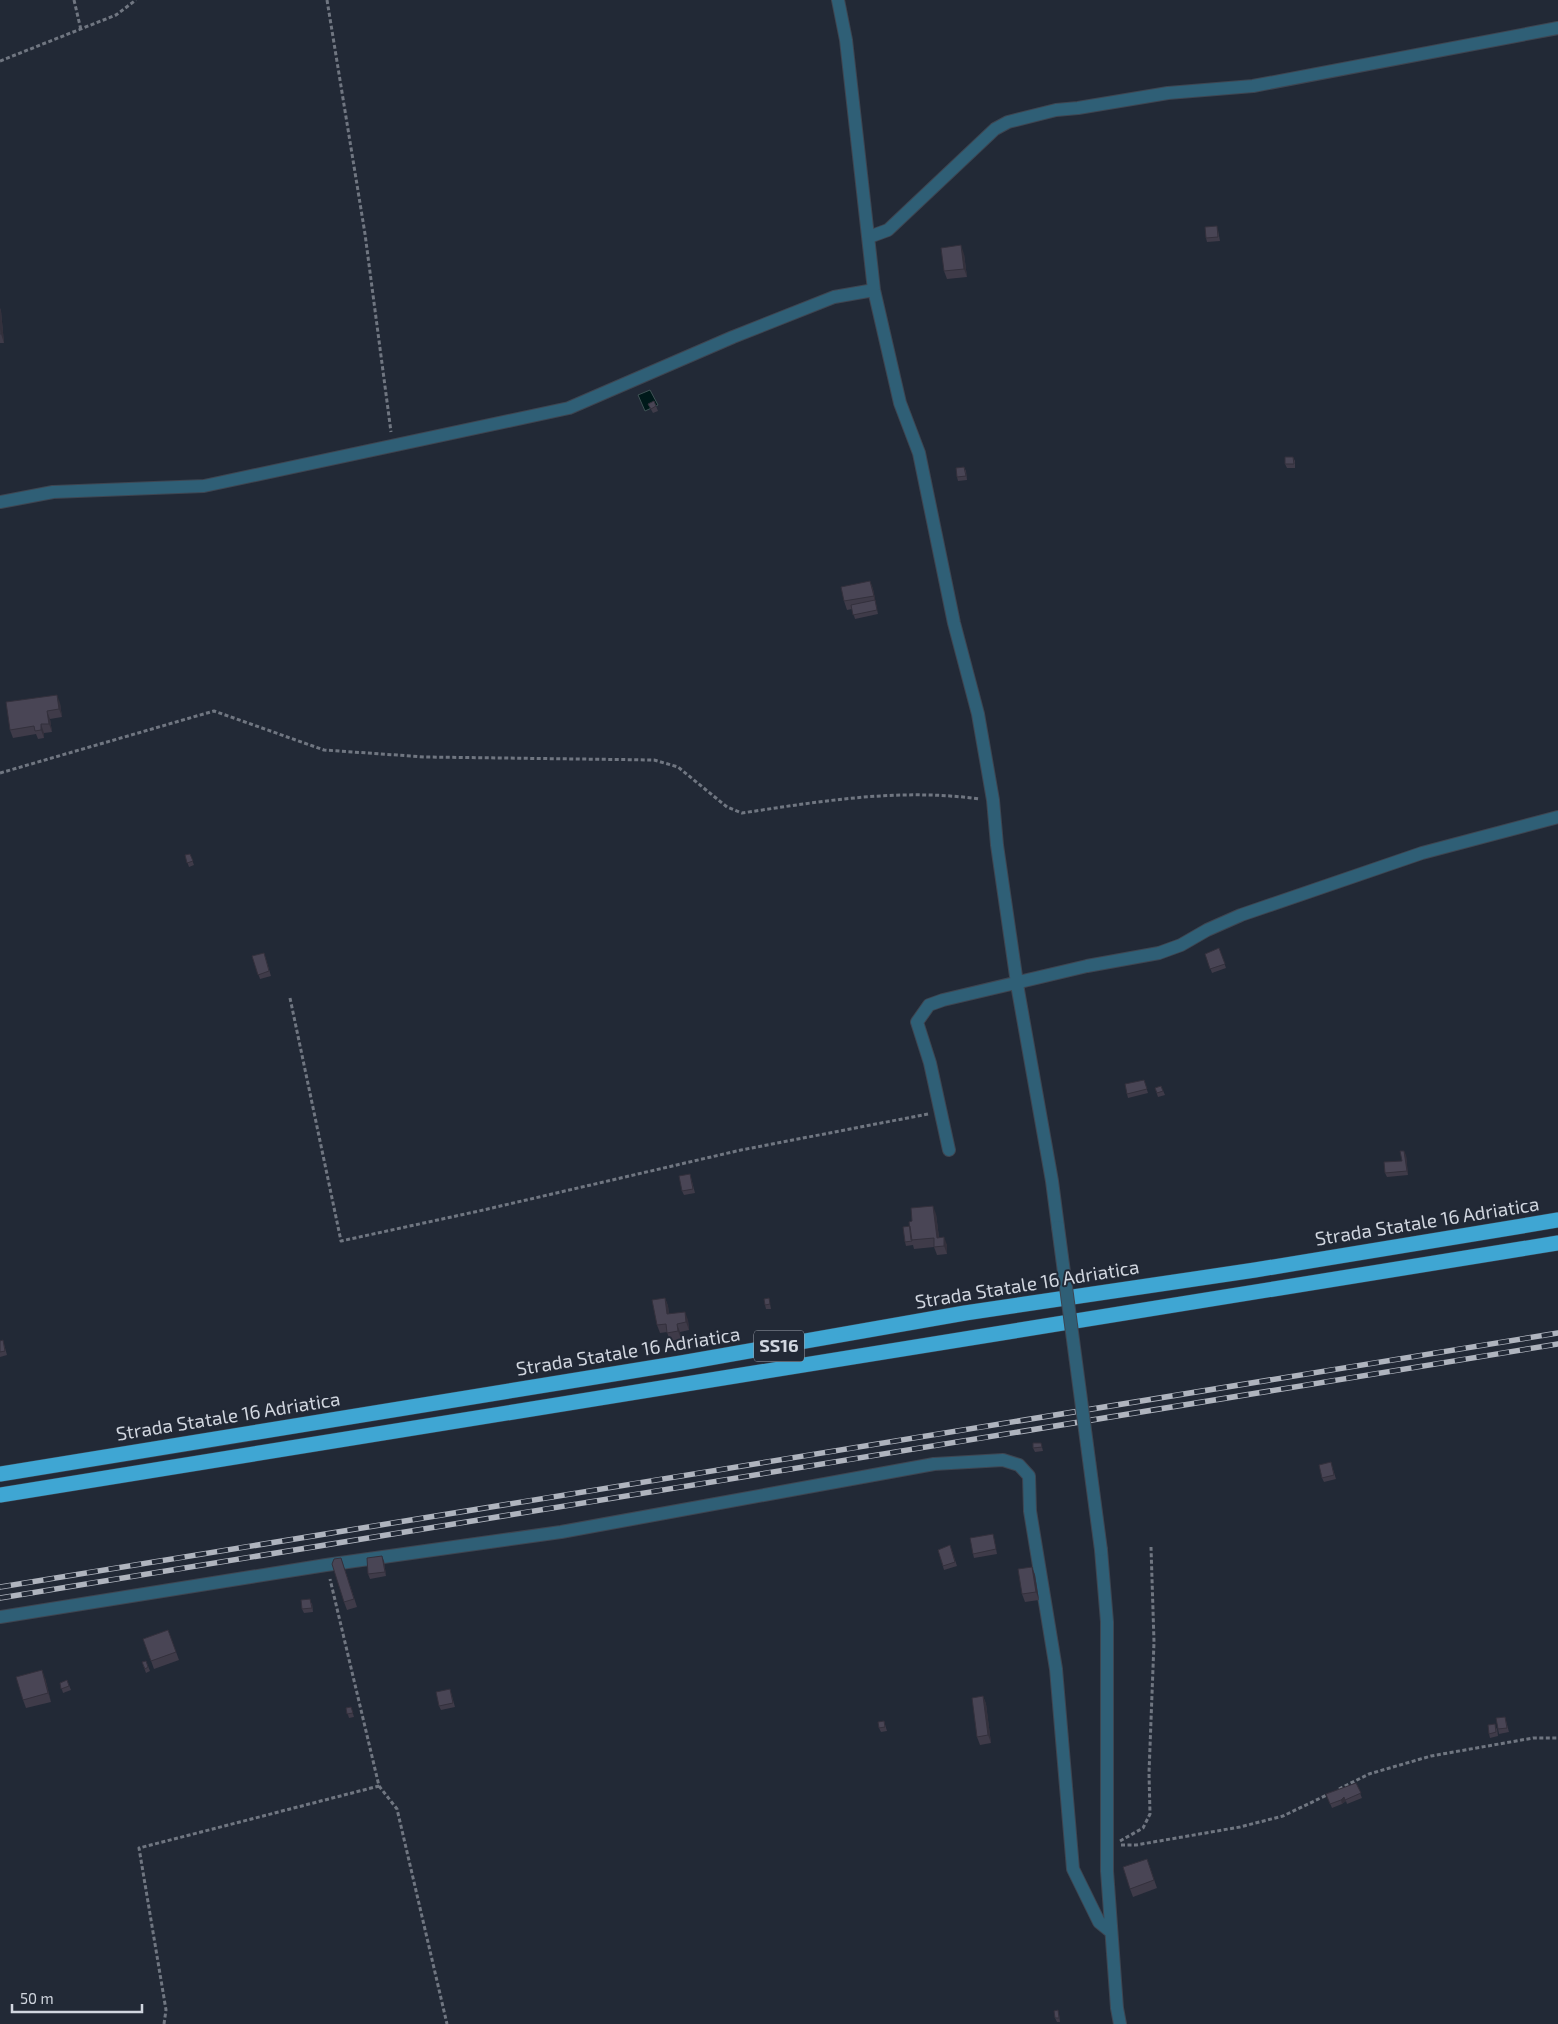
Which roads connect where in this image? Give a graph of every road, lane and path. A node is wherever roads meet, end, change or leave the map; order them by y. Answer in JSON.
{"nodes":[{"id":1,"x":74,"y":0,"type":"edge"},
{"id":2,"x":136,"y":0,"type":"edge"},
{"id":3,"x":327,"y":0,"type":"edge"},
{"id":4,"x":838,"y":0,"type":"edge"},
{"id":5,"x":1558,"y":28,"type":"edge"},
{"id":6,"x":81,"y":30,"type":"junction"},
{"id":7,"x":0,"y":61,"type":"edge"},
{"id":8,"x":869,"y":237,"type":"junction"},
{"id":9,"x":874,"y":290,"type":"junction"},
{"id":10,"x":393,"y":446,"type":"junction"},
{"id":11,"x":0,"y":502,"type":"edge"},
{"id":12,"x":0,"y":773,"type":"edge"},
{"id":13,"x":993,"y":800,"type":"junction"},
{"id":14,"x":1558,"y":817,"type":"edge"},
{"id":15,"x":1017,"y":982,"type":"junction"},
{"id":16,"x":290,"y":998,"type":"dead end"},
{"id":17,"x":940,"y":1112,"type":"junction"},
{"id":18,"x":948,"y":1150,"type":"dead end"},
{"id":19,"x":1558,"y":1220,"type":"edge"},
{"id":20,"x":1558,"y":1243,"type":"edge"},
{"id":21,"x":0,"y":1474,"type":"edge"},
{"id":22,"x":0,"y":1495,"type":"edge"},
{"id":23,"x":1151,"y":1548,"type":"dead end"},
{"id":24,"x":326,"y":1565,"type":"junction"},
{"id":25,"x":0,"y":1617,"type":"edge"},
{"id":26,"x":1558,"y":1738,"type":"edge"},
{"id":27,"x":379,"y":1786,"type":"junction"},
{"id":28,"x":1106,"y":1846,"type":"junction"},
{"id":29,"x":1110,"y":1932,"type":"junction"},
{"id":30,"x":164,"y":2024,"type":"edge"},
{"id":31,"x":447,"y":2024,"type":"edge"},
{"id":32,"x":1120,"y":2024,"type":"edge"}],
"edges":[{"from":1,"to":6,"type":"path"},
{"from":2,"to":6,"type":"path"},
{"from":3,"to":10,"type":"path"},
{"from":4,"to":8,"type":"street"},
{"from":5,"to":8,"type":"street"},
{"from":6,"to":7,"type":"path"},
{"from":8,"to":9,"type":"street"},
{"from":9,"to":10,"type":"street"},
{"from":9,"to":13,"type":"street"},
{"from":10,"to":11,"type":"street"},
{"from":12,"to":13,"type":"path"},
{"from":13,"to":15,"type":"street"},
{"from":14,"to":15,"type":"street"},
{"from":15,"to":17,"type":"street"},
{"from":15,"to":28,"type":"street","bridge":true},
{"from":16,"to":17,"type":"path"},
{"from":17,"to":18,"type":"street"},
{"from":19,"to":21,"type":"highway","name":"Strada Statale 16 Adriatica","number":"SS16"},
{"from":20,"to":22,"type":"highway","number":"SS16"},
{"from":23,"to":28,"type":"path"},
{"from":24,"to":25,"type":"street"},
{"from":24,"to":27,"type":"path"},
{"from":24,"to":29,"type":"street"},
{"from":26,"to":28,"type":"path"},
{"from":27,"to":30,"type":"path"},
{"from":27,"to":31,"type":"path"},
{"from":28,"to":29,"type":"street"},
{"from":29,"to":32,"type":"street"}]}
